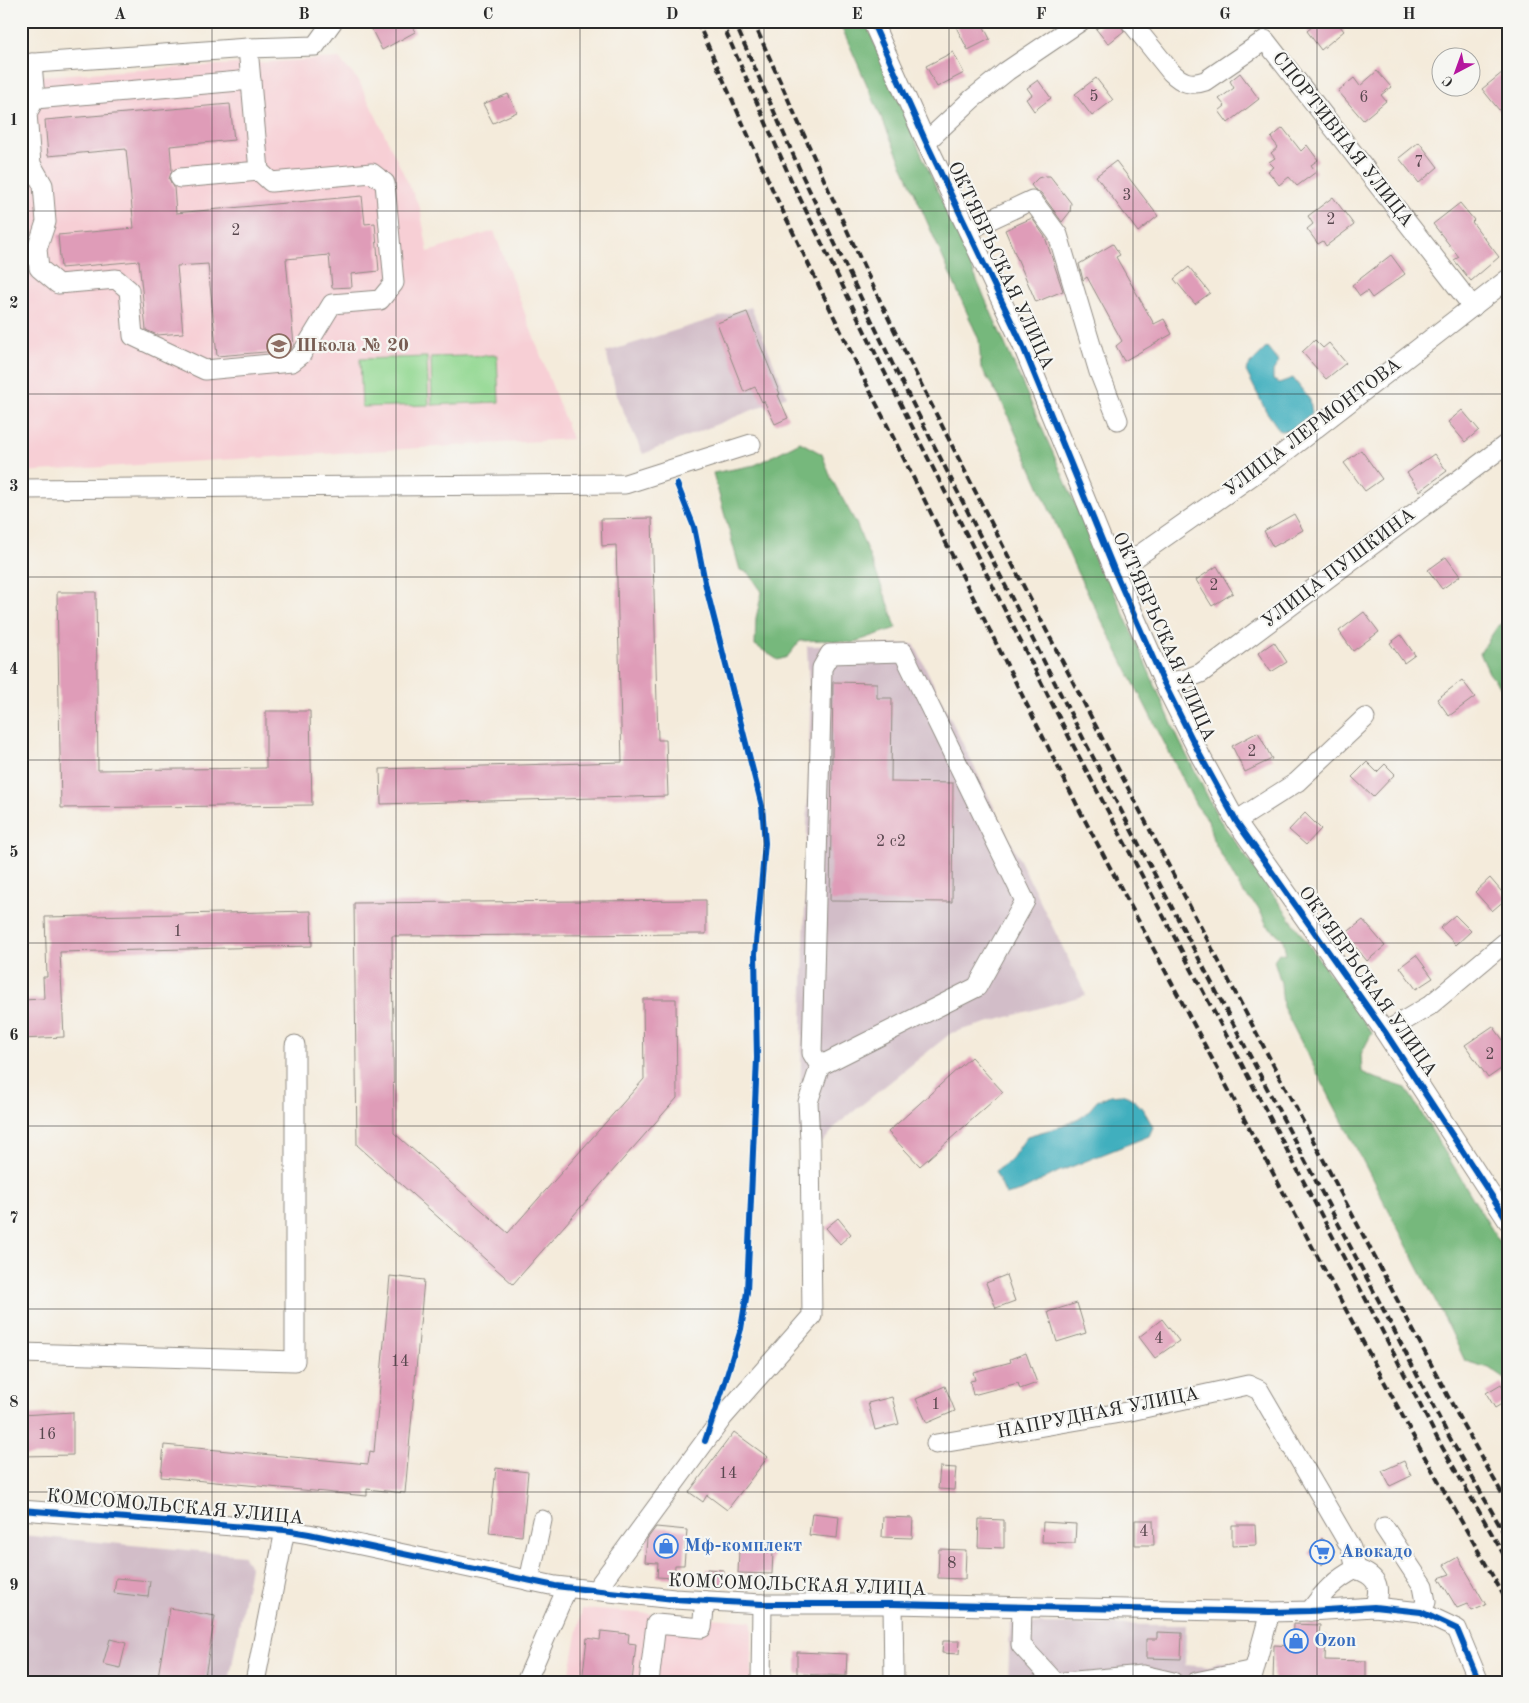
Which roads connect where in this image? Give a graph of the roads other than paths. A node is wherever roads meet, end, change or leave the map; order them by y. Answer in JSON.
{"nodes":[{"id":1,"x":333,"y":21,"type":"edge"},
{"id":2,"x":872,"y":21,"type":"edge"},
{"id":3,"x":1082,"y":21,"type":"edge"},
{"id":4,"x":1130,"y":21,"type":"edge"},
{"id":5,"x":248,"y":48,"type":"junction"},
{"id":6,"x":26,"y":64,"type":"edge"},
{"id":7,"x":250,"y":80,"type":"junction"},
{"id":8,"x":35,"y":100,"type":"junction"},
{"id":9,"x":926,"y":142,"type":"junction"},
{"id":10,"x":259,"y":171,"type":"junction"},
{"id":11,"x":180,"y":178,"type":"dead end"},
{"id":12,"x":968,"y":230,"type":"junction"},
{"id":13,"x":1508,"y":279,"type":"edge"},
{"id":14,"x":1473,"y":307,"type":"junction"},
{"id":15,"x":1118,"y":420,"type":"dead end"},
{"id":16,"x":1508,"y":443,"type":"edge"},
{"id":17,"x":751,"y":444,"type":"dead end"},
{"id":18,"x":21,"y":489,"type":"edge"},
{"id":19,"x":1115,"y":572,"type":"junction"},
{"id":20,"x":1164,"y":683,"type":"junction"},
{"id":21,"x":1365,"y":718,"type":"dead end"},
{"id":22,"x":1236,"y":821,"type":"junction"},
{"id":23,"x":1508,"y":940,"type":"edge"},
{"id":24,"x":1385,"y":1032,"type":"junction"},
{"id":25,"x":296,"y":1045,"type":"dead end"},
{"id":26,"x":820,"y":1066,"type":"junction"},
{"id":27,"x":1508,"y":1221,"type":"edge"},
{"id":28,"x":21,"y":1353,"type":"edge"},
{"id":29,"x":936,"y":1444,"type":"dead end"},
{"id":30,"x":21,"y":1510,"type":"edge"},
{"id":31,"x":542,"y":1520,"type":"dead end"},
{"id":32,"x":1384,"y":1527,"type":"dead end"},
{"id":33,"x":285,"y":1530,"type":"junction"},
{"id":34,"x":1356,"y":1569,"type":"junction"},
{"id":35,"x":529,"y":1580,"type":"junction"},
{"id":36,"x":566,"y":1588,"type":"junction"},
{"id":37,"x":595,"y":1591,"type":"junction"},
{"id":38,"x":705,"y":1601,"type":"junction"},
{"id":39,"x":762,"y":1604,"type":"junction"},
{"id":40,"x":893,"y":1604,"type":"junction"},
{"id":41,"x":1022,"y":1607,"type":"junction"},
{"id":42,"x":1374,"y":1607,"type":"junction"},
{"id":43,"x":1310,"y":1611,"type":"junction"},
{"id":44,"x":1270,"y":1612,"type":"junction"},
{"id":45,"x":1421,"y":1612,"type":"junction"},
{"id":46,"x":1253,"y":1676,"type":"edge"},
{"id":47,"x":255,"y":1682,"type":"edge"},
{"id":48,"x":526,"y":1682,"type":"edge"},
{"id":49,"x":649,"y":1682,"type":"edge"},
{"id":50,"x":761,"y":1682,"type":"edge"},
{"id":51,"x":894,"y":1682,"type":"edge"},
{"id":52,"x":1055,"y":1682,"type":"edge"},
{"id":53,"x":1064,"y":1682,"type":"edge"},
{"id":54,"x":1173,"y":1682,"type":"edge"},
{"id":55,"x":1196,"y":1682,"type":"edge"},
{"id":56,"x":1480,"y":1682,"type":"edge"}],
"edges":[{"from":1,"to":5,"type":"street"},
{"from":2,"to":9,"type":"street","name":"ОКТЯБРЬСКАЯ УЛИЦА"},
{"from":3,"to":9,"type":"street"},
{"from":4,"to":14,"type":"street","name":"СПОРТИВНАЯ УЛИЦА"},
{"from":5,"to":6,"type":"street"},
{"from":5,"to":7,"type":"street"},
{"from":6,"to":8,"type":"street"},
{"from":7,"to":8,"type":"street"},
{"from":7,"to":10,"type":"street"},
{"from":8,"to":10,"type":"street"},
{"from":9,"to":12,"type":"street","name":"ОКТЯБРЬСКАЯ УЛИЦА"},
{"from":10,"to":11,"type":"street"},
{"from":12,"to":15,"type":"street"},
{"from":12,"to":19,"type":"street","name":"ОКТЯБРЬСКАЯ УЛИЦА"},
{"from":13,"to":14,"type":"street","name":"УЛИЦА ЛЕРМОНТОВА"},
{"from":14,"to":19,"type":"street","name":"УЛИЦА ЛЕРМОНТОВА"},
{"from":16,"to":20,"type":"street","name":"УЛИЦА ПУШКИНА"},
{"from":17,"to":18,"type":"street"},
{"from":19,"to":20,"type":"street","name":"ОКТЯБРЬСКАЯ УЛИЦА"},
{"from":20,"to":22,"type":"street","name":"ОКТЯБРЬСКАЯ УЛИЦА"},
{"from":21,"to":22,"type":"street"},
{"from":22,"to":24,"type":"street","name":"ОКТЯБРЬСКАЯ УЛИЦА"},
{"from":23,"to":24,"type":"street"},
{"from":24,"to":27,"type":"street","name":"ОКТЯБРЬСКАЯ УЛИЦА"},
{"from":25,"to":28,"type":"street"},
{"from":26,"to":26,"type":"street"},
{"from":26,"to":37,"type":"street"},
{"from":29,"to":34,"type":"street","name":"НАПРУДНАЯ УЛИЦА"},
{"from":30,"to":33,"type":"street","name":"КОМСОМОЛЬСКАЯ УЛИЦА"},
{"from":31,"to":35,"type":"street"},
{"from":32,"to":45,"type":"street"},
{"from":33,"to":35,"type":"street","name":"КОМСОМОЛЬСКАЯ УЛИЦА"},
{"from":33,"to":47,"type":"street"},
{"from":34,"to":42,"type":"street"},
{"from":34,"to":43,"type":"street"},
{"from":35,"to":36,"type":"street","name":"КОМСОМОЛЬСКАЯ УЛИЦА"},
{"from":36,"to":37,"type":"street","name":"КОМСОМОЛЬСКАЯ УЛИЦА"},
{"from":36,"to":48,"type":"street"},
{"from":37,"to":38,"type":"street","name":"КОМСОМОЛЬСКАЯ УЛИЦА"},
{"from":38,"to":39,"type":"street","name":"КОМСОМОЛЬСКАЯ УЛИЦА"},
{"from":38,"to":49,"type":"street"},
{"from":39,"to":40,"type":"street","name":"КОМСОМОЛЬСКАЯ УЛИЦА"},
{"from":39,"to":50,"type":"street"},
{"from":40,"to":41,"type":"street","name":"КОМСОМОЛЬСКАЯ УЛИЦА"},
{"from":40,"to":51,"type":"street"},
{"from":41,"to":44,"type":"street","name":"КОМСОМОЛЬСКАЯ УЛИЦА"},
{"from":41,"to":52,"type":"street"},
{"from":42,"to":43,"type":"street","name":"КОМСОМОЛЬСКАЯ УЛИЦА"},
{"from":42,"to":45,"type":"street","name":"КОМСОМОЛЬСКАЯ УЛИЦА"},
{"from":43,"to":44,"type":"street","name":"КОМСОМОЛЬСКАЯ УЛИЦА"},
{"from":44,"to":46,"type":"street"},
{"from":45,"to":56,"type":"street","name":"КОМСОМОЛЬСКАЯ УЛИЦА"},
{"from":46,"to":55,"type":"street"},
{"from":53,"to":54,"type":"street"}]}
